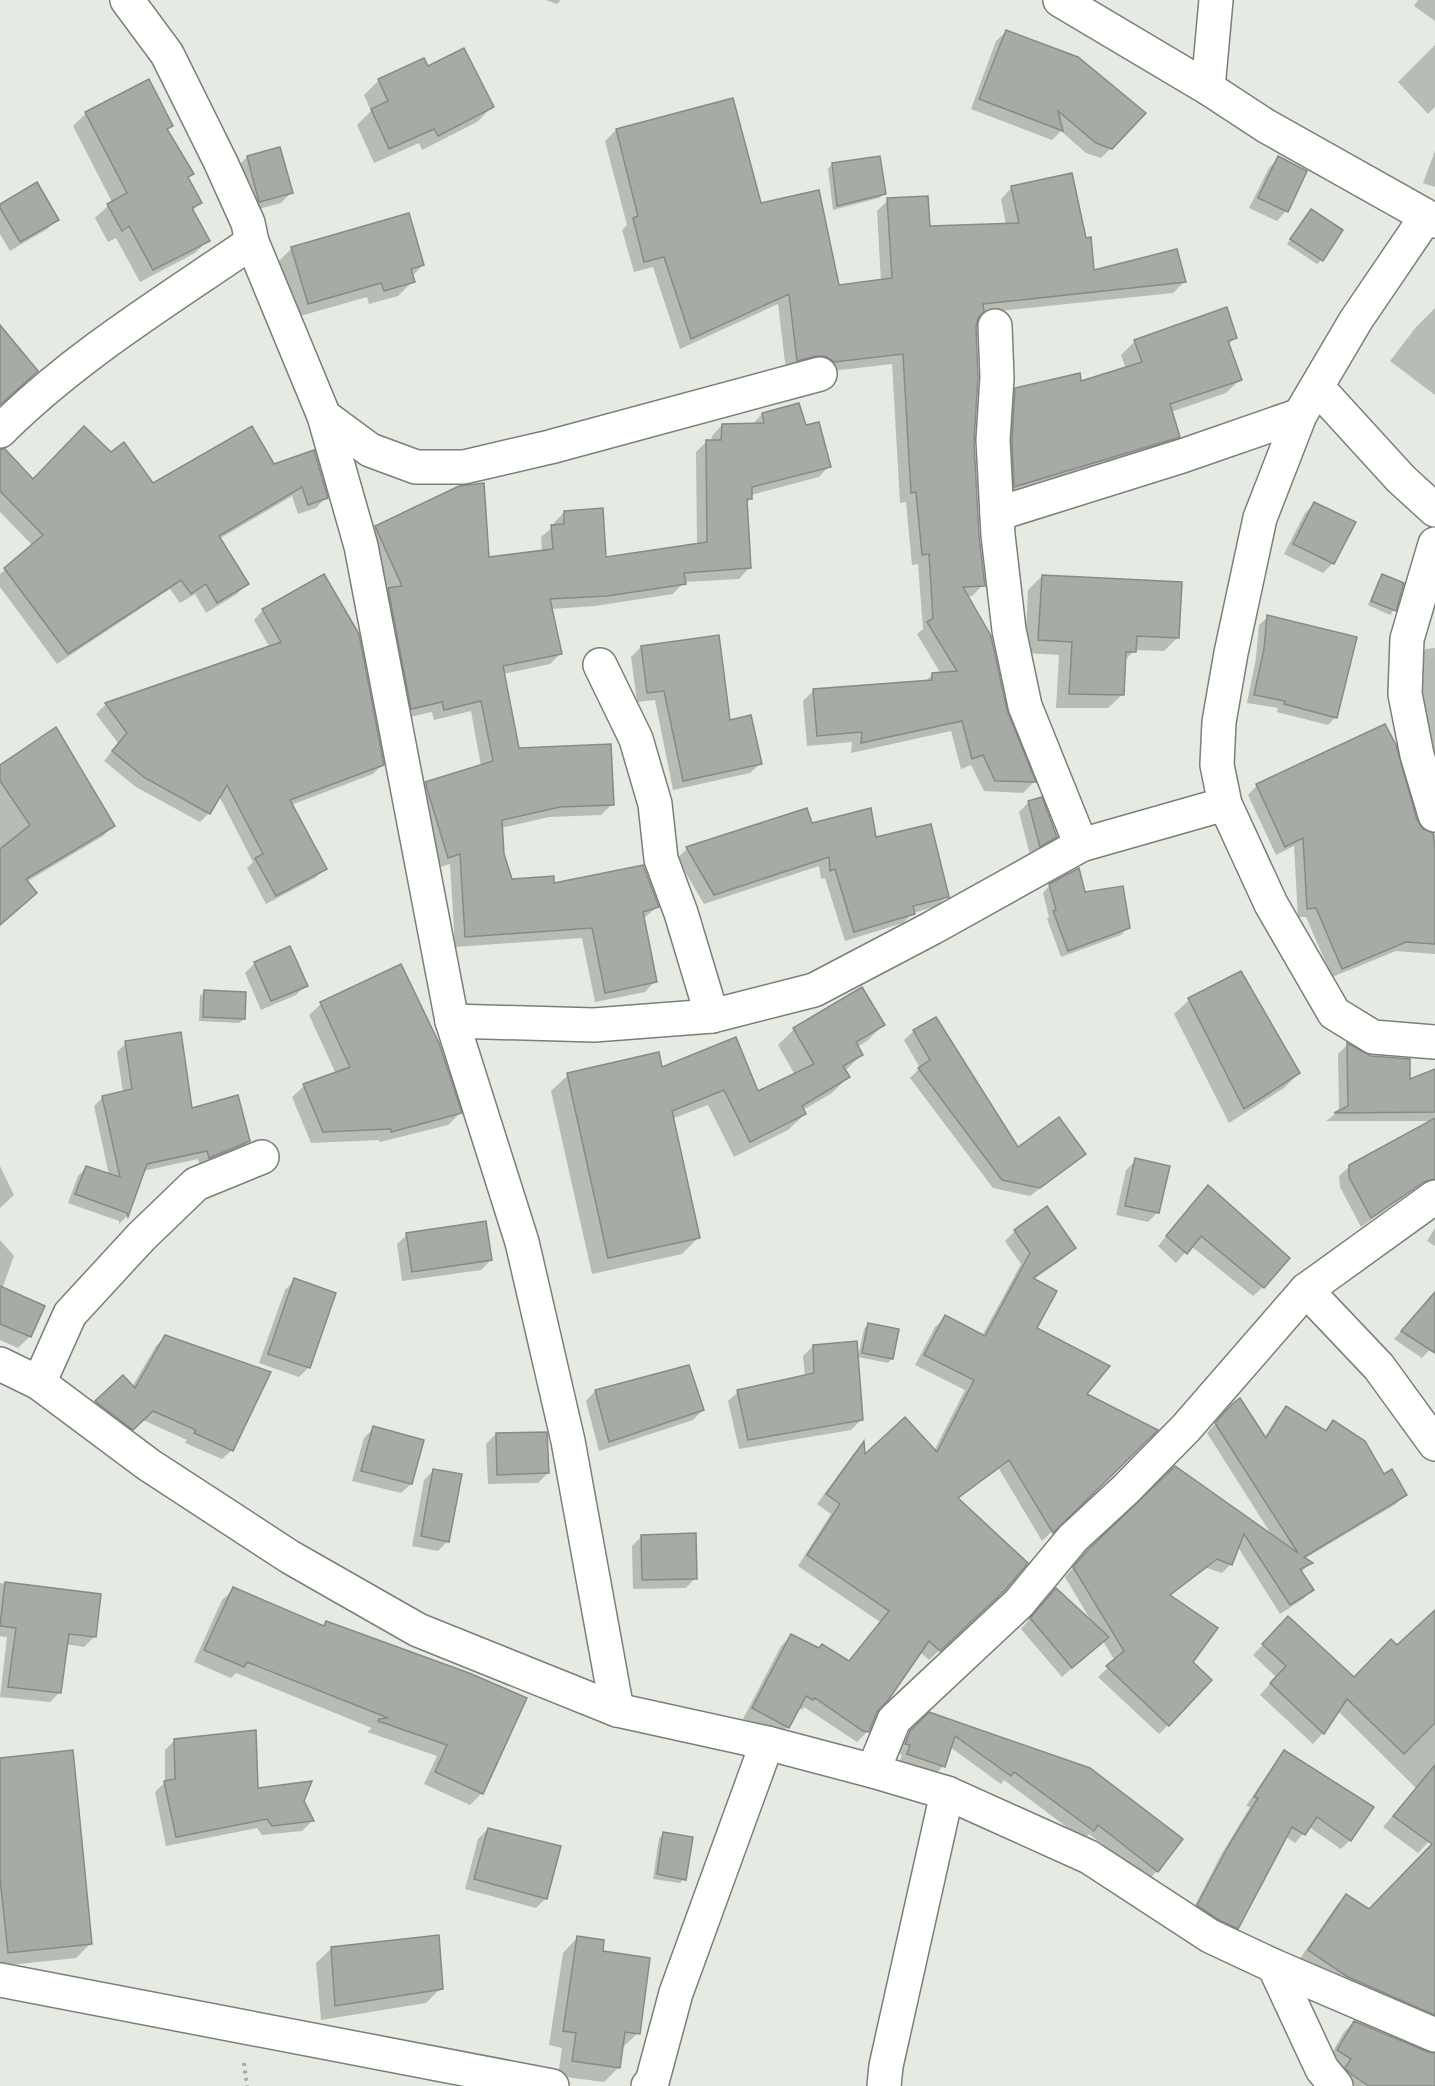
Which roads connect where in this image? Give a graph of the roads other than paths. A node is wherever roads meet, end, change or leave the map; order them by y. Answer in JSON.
{"nodes":[{"id":1,"x":127,"y":0,"type":"edge"},
{"id":2,"x":1060,"y":0,"type":"edge"},
{"id":3,"x":1216,"y":0,"type":"edge"},
{"id":4,"x":1208,"y":88,"type":"junction"},
{"id":5,"x":1430,"y":219,"type":"edge"},
{"id":6,"x":252,"y":242,"type":"junction"},
{"id":7,"x":995,"y":327,"type":"dead end"},
{"id":8,"x":820,"y":374,"type":"dead end"},
{"id":9,"x":1317,"y":387,"type":"junction"},
{"id":10,"x":1300,"y":415,"type":"junction"},
{"id":11,"x":324,"y":416,"type":"junction"},
{"id":12,"x":0,"y":431,"type":"edge"},
{"id":13,"x":1435,"y":510,"type":"edge"},
{"id":14,"x":998,"y":514,"type":"junction"},
{"id":15,"x":1435,"y":544,"type":"edge"},
{"id":16,"x":600,"y":665,"type":"dead end"},
{"id":17,"x":1225,"y":804,"type":"junction"},
{"id":18,"x":1435,"y":815,"type":"edge"},
{"id":19,"x":1081,"y":845,"type":"junction"},
{"id":20,"x":712,"y":1016,"type":"junction"},
{"id":21,"x":452,"y":1021,"type":"junction"},
{"id":22,"x":1435,"y":1042,"type":"edge"},
{"id":23,"x":262,"y":1156,"type":"dead end"},
{"id":24,"x":1435,"y":1197,"type":"edge"},
{"id":25,"x":1306,"y":1290,"type":"junction"},
{"id":26,"x":0,"y":1364,"type":"edge"},
{"id":27,"x":39,"y":1383,"type":"junction"},
{"id":28,"x":1435,"y":1444,"type":"edge"},
{"id":29,"x":617,"y":1710,"type":"junction"},
{"id":30,"x":767,"y":1743,"type":"junction"},
{"id":31,"x":873,"y":1770,"type":"junction"},
{"id":32,"x":947,"y":1793,"type":"junction"},
{"id":33,"x":1274,"y":1966,"type":"junction"},
{"id":34,"x":0,"y":1980,"type":"edge"},
{"id":35,"x":1435,"y":2035,"type":"edge"},
{"id":36,"x":552,"y":2086,"type":"edge"},
{"id":37,"x":648,"y":2086,"type":"edge"},
{"id":38,"x":884,"y":2086,"type":"edge"},
{"id":39,"x":1336,"y":2086,"type":"edge"}],
"edges":[{"from":1,"to":6,"type":"street"},
{"from":2,"to":4,"type":"street"},
{"from":3,"to":4,"type":"street"},
{"from":4,"to":5,"type":"street"},
{"from":5,"to":9,"type":"street"},
{"from":6,"to":11,"type":"street"},
{"from":6,"to":12,"type":"street"},
{"from":7,"to":14,"type":"street"},
{"from":8,"to":11,"type":"street"},
{"from":9,"to":10,"type":"street"},
{"from":9,"to":13,"type":"street"},
{"from":10,"to":14,"type":"street"},
{"from":10,"to":17,"type":"street"},
{"from":11,"to":21,"type":"street"},
{"from":14,"to":19,"type":"street"},
{"from":15,"to":18,"type":"street"},
{"from":16,"to":20,"type":"street"},
{"from":17,"to":19,"type":"street"},
{"from":17,"to":22,"type":"street"},
{"from":19,"to":20,"type":"street"},
{"from":20,"to":21,"type":"street"},
{"from":21,"to":29,"type":"street"},
{"from":23,"to":27,"type":"street"},
{"from":24,"to":25,"type":"street"},
{"from":25,"to":28,"type":"street"},
{"from":25,"to":31,"type":"street"},
{"from":26,"to":27,"type":"street"},
{"from":27,"to":29,"type":"street"},
{"from":29,"to":30,"type":"street"},
{"from":30,"to":31,"type":"street"},
{"from":30,"to":37,"type":"street"},
{"from":31,"to":32,"type":"street"},
{"from":32,"to":33,"type":"street"},
{"from":32,"to":38,"type":"street"},
{"from":33,"to":35,"type":"street"},
{"from":33,"to":39,"type":"street"},
{"from":34,"to":36,"type":"street"}]}
